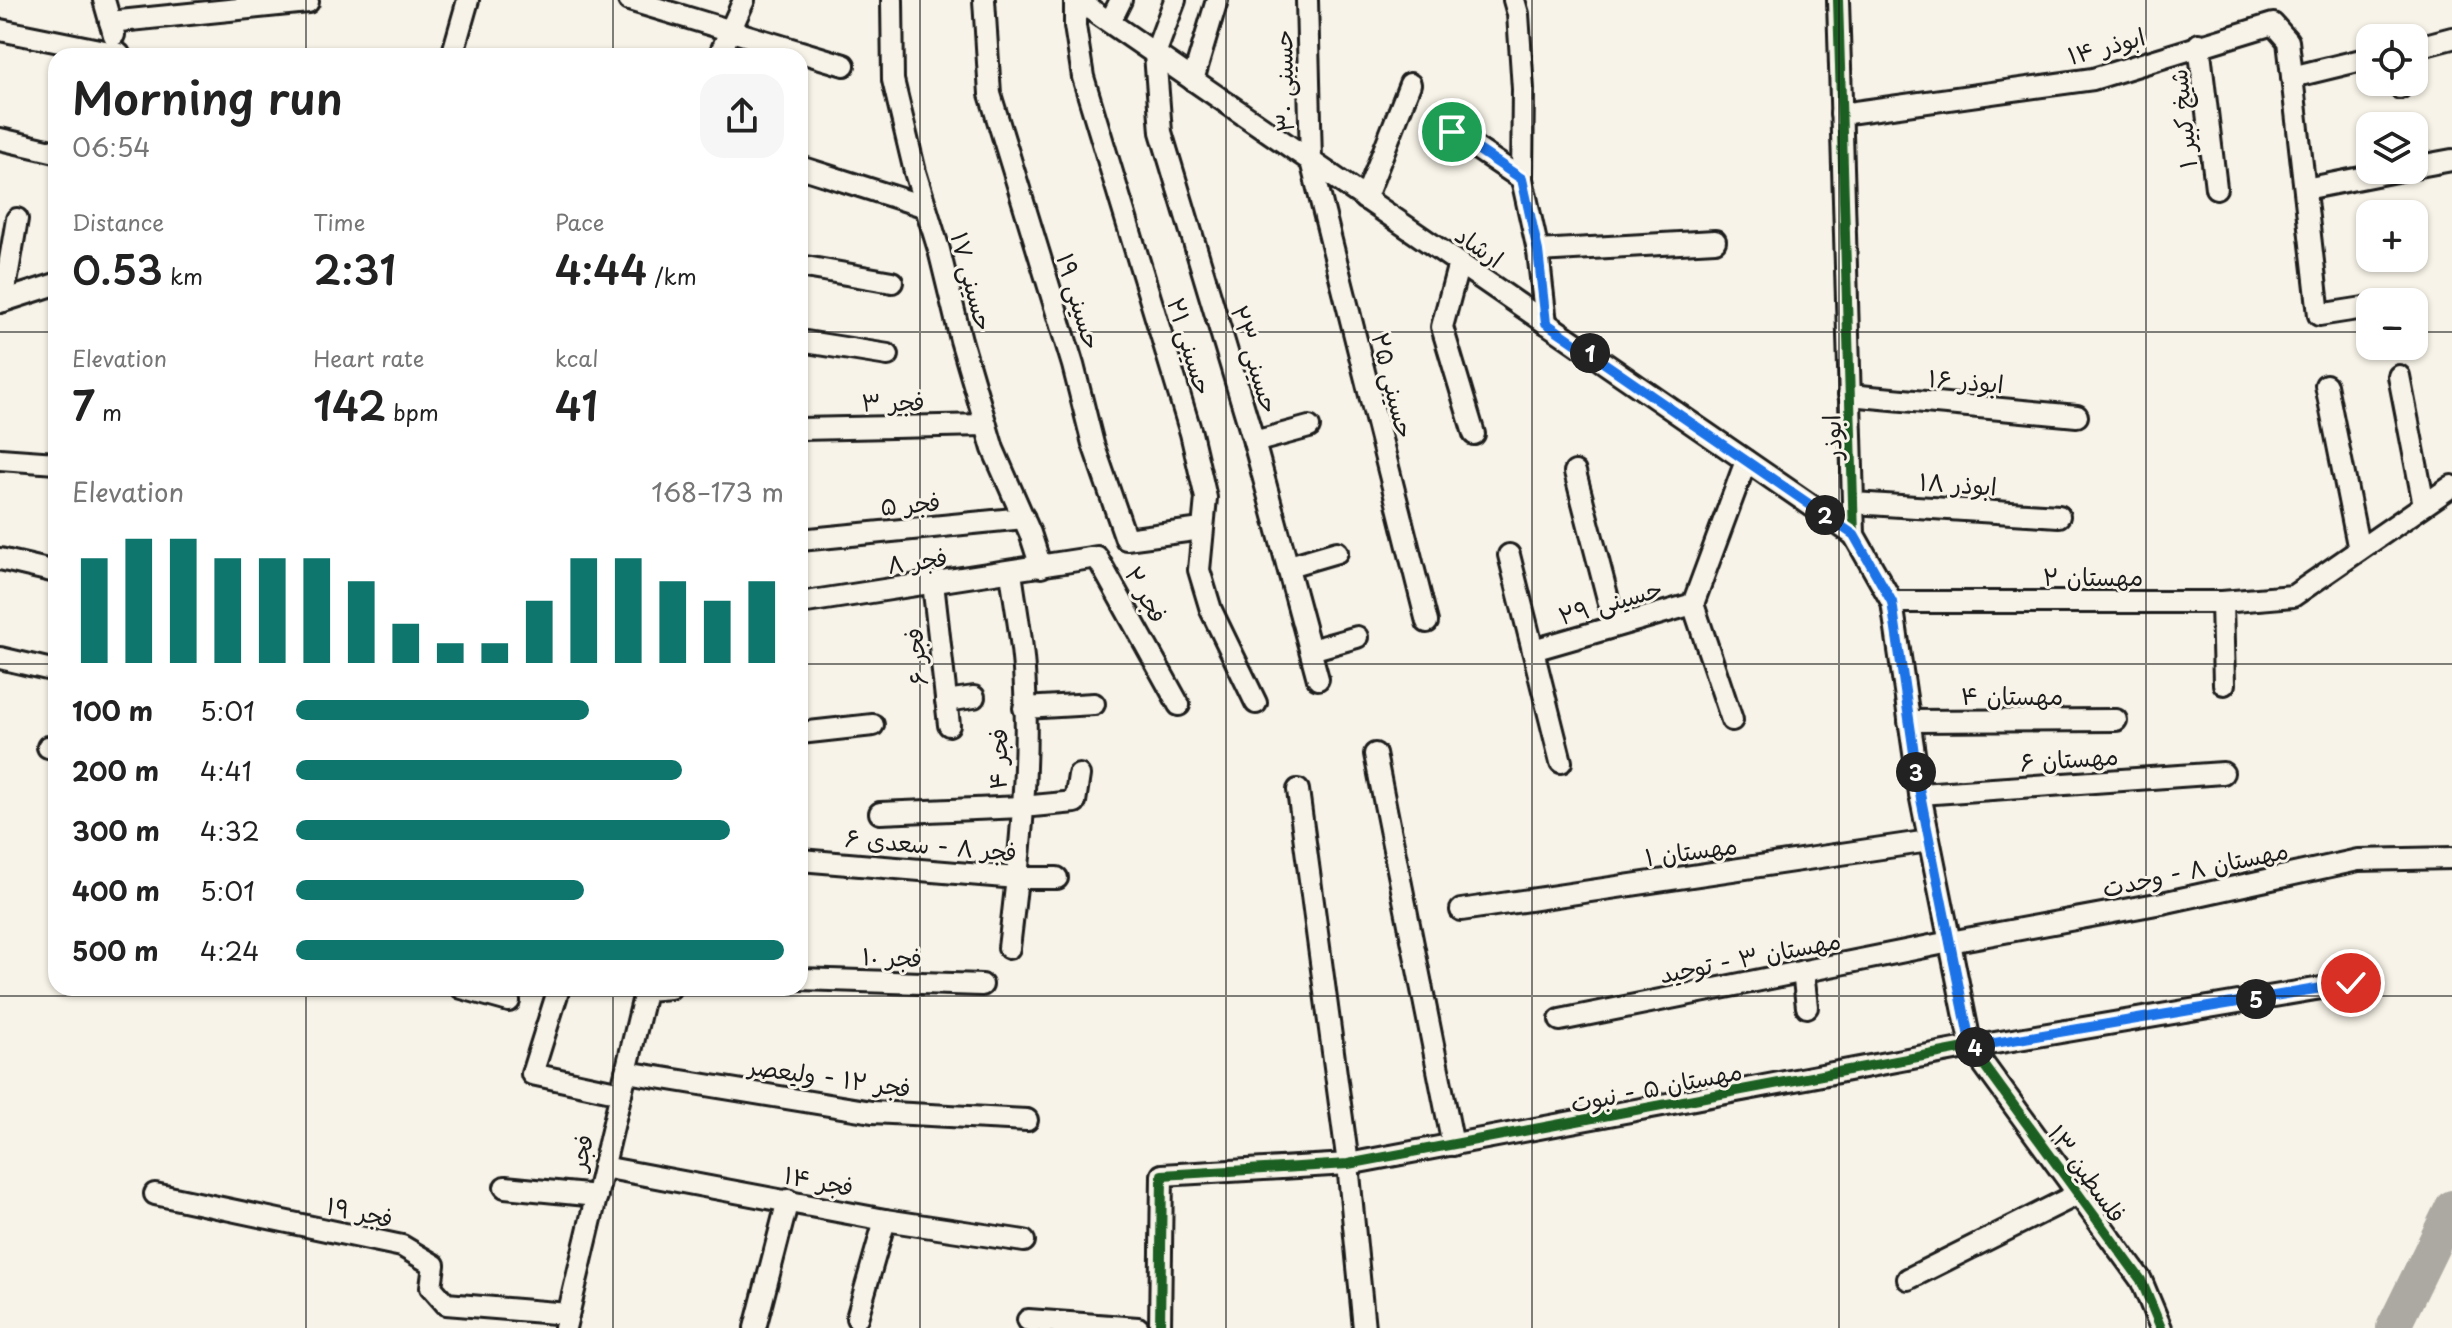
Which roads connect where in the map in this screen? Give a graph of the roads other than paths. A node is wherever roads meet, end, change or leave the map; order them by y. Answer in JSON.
{"nodes":[{"id":1,"x":104,"y":0,"type":"edge"},
{"id":2,"x":468,"y":0,"type":"edge"},
{"id":3,"x":629,"y":0,"type":"edge"},
{"id":4,"x":744,"y":0,"type":"edge"},
{"id":5,"x":892,"y":0,"type":"edge"},
{"id":6,"x":984,"y":0,"type":"edge"},
{"id":7,"x":1076,"y":0,"type":"edge"},
{"id":8,"x":1121,"y":0,"type":"edge"},
{"id":9,"x":1175,"y":0,"type":"edge"},
{"id":10,"x":1217,"y":0,"type":"edge"},
{"id":11,"x":1307,"y":0,"type":"edge"},
{"id":12,"x":1514,"y":0,"type":"edge"},
{"id":13,"x":1838,"y":0,"type":"edge"},
{"id":14,"x":308,"y":2,"type":"edge"},
{"id":15,"x":110,"y":22,"type":"junction"},
{"id":16,"x":1110,"y":22,"type":"junction"},
{"id":17,"x":0,"y":30,"type":"edge"},
{"id":18,"x":731,"y":30,"type":"junction"},
{"id":19,"x":2452,"y":38,"type":"edge"},
{"id":20,"x":2199,"y":44,"type":"junction"},
{"id":21,"x":2428,"y":44,"type":"edge"},
{"id":22,"x":85,"y":48,"type":"edge"},
{"id":23,"x":116,"y":48,"type":"edge"},
{"id":24,"x":454,"y":48,"type":"edge"},
{"id":25,"x":723,"y":48,"type":"edge"},
{"id":26,"x":789,"y":48,"type":"edge"},
{"id":27,"x":808,"y":54,"type":"edge"},
{"id":28,"x":1155,"y":54,"type":"junction"},
{"id":29,"x":2356,"y":61,"type":"edge"},
{"id":30,"x":844,"y":65,"type":"dead end"},
{"id":31,"x":2292,"y":77,"type":"junction"},
{"id":32,"x":1193,"y":80,"type":"junction"},
{"id":33,"x":1410,"y":84,"type":"dead end"},
{"id":34,"x":1841,"y":114,"type":"junction"},
{"id":35,"x":1452,"y":132,"type":"dead end"},
{"id":36,"x":0,"y":139,"type":"edge"},
{"id":37,"x":48,"y":150,"type":"edge"},
{"id":38,"x":2452,"y":160,"type":"edge"},
{"id":39,"x":1311,"y":161,"type":"junction"},
{"id":40,"x":2428,"y":164,"type":"edge"},
{"id":41,"x":808,"y":170,"type":"edge"},
{"id":42,"x":1522,"y":179,"type":"junction"},
{"id":43,"x":2356,"y":179,"type":"edge"},
{"id":44,"x":2216,"y":188,"type":"dead end"},
{"id":45,"x":2305,"y":189,"type":"junction"},
{"id":46,"x":1365,"y":199,"type":"junction"},
{"id":47,"x":926,"y":207,"type":"junction"},
{"id":48,"x":17,"y":219,"type":"dead end"},
{"id":49,"x":1715,"y":241,"type":"dead end"},
{"id":50,"x":1538,"y":251,"type":"junction"},
{"id":51,"x":1459,"y":263,"type":"junction"},
{"id":52,"x":808,"y":267,"type":"edge"},
{"id":53,"x":892,"y":282,"type":"dead end"},
{"id":54,"x":48,"y":286,"type":"edge"},
{"id":55,"x":1,"y":301,"type":"edge"},
{"id":56,"x":2356,"y":309,"type":"edge"},
{"id":57,"x":1546,"y":323,"type":"junction"},
{"id":58,"x":808,"y":342,"type":"edge"},
{"id":59,"x":888,"y":355,"type":"dead end"},
{"id":60,"x":2399,"y":376,"type":"dead end"},
{"id":61,"x":2326,"y":385,"type":"dead end"},
{"id":62,"x":1849,"y":395,"type":"junction"},
{"id":63,"x":2077,"y":416,"type":"dead end"},
{"id":64,"x":986,"y":425,"type":"junction"},
{"id":65,"x":1309,"y":427,"type":"dead end"},
{"id":66,"x":808,"y":429,"type":"edge"},
{"id":67,"x":1474,"y":434,"type":"dead end"},
{"id":68,"x":1254,"y":442,"type":"junction"},
{"id":69,"x":0,"y":459,"type":"edge"},
{"id":70,"x":1746,"y":461,"type":"junction"},
{"id":71,"x":48,"y":462,"type":"edge"},
{"id":72,"x":1575,"y":472,"type":"dead end"},
{"id":73,"x":2452,"y":486,"type":"edge"},
{"id":74,"x":1853,"y":503,"type":"junction"},
{"id":75,"x":2424,"y":505,"type":"junction"},
{"id":76,"x":2059,"y":516,"type":"dead end"},
{"id":77,"x":1024,"y":518,"type":"junction"},
{"id":78,"x":1202,"y":529,"type":"junction"},
{"id":79,"x":1854,"y":535,"type":"junction"},
{"id":80,"x":808,"y":539,"type":"edge"},
{"id":81,"x":2359,"y":550,"type":"junction"},
{"id":82,"x":1337,"y":552,"type":"dead end"},
{"id":83,"x":1509,"y":555,"type":"dead end"},
{"id":84,"x":0,"y":559,"type":"edge"},
{"id":85,"x":1289,"y":566,"type":"junction"},
{"id":86,"x":1041,"y":567,"type":"junction"},
{"id":87,"x":48,"y":570,"type":"edge"},
{"id":88,"x":1011,"y":572,"type":"junction"},
{"id":89,"x":933,"y":583,"type":"junction"},
{"id":90,"x":808,"y":602,"type":"edge"},
{"id":91,"x":1892,"y":602,"type":"junction"},
{"id":92,"x":2222,"y":602,"type":"junction"},
{"id":93,"x":1693,"y":604,"type":"junction"},
{"id":94,"x":1427,"y":622,"type":"dead end"},
{"id":95,"x":1615,"y":626,"type":"junction"},
{"id":96,"x":1357,"y":637,"type":"dead end"},
{"id":97,"x":1311,"y":650,"type":"junction"},
{"id":98,"x":1533,"y":650,"type":"junction"},
{"id":99,"x":0,"y":658,"type":"edge"},
{"id":100,"x":48,"y":669,"type":"edge"},
{"id":101,"x":1318,"y":679,"type":"dead end"},
{"id":102,"x":2224,"y":684,"type":"dead end"},
{"id":103,"x":974,"y":697,"type":"dead end"},
{"id":104,"x":946,"y":701,"type":"junction"},
{"id":105,"x":1256,"y":703,"type":"dead end"},
{"id":106,"x":1094,"y":704,"type":"dead end"},
{"id":107,"x":1179,"y":705,"type":"dead end"},
{"id":108,"x":1024,"y":708,"type":"junction"},
{"id":109,"x":1732,"y":720,"type":"dead end"},
{"id":110,"x":2116,"y":720,"type":"dead end"},
{"id":111,"x":1909,"y":721,"type":"junction"},
{"id":112,"x":873,"y":725,"type":"dead end"},
{"id":113,"x":949,"y":725,"type":"dead end"},
{"id":114,"x":808,"y":732,"type":"edge"},
{"id":115,"x":1375,"y":754,"type":"dead end"},
{"id":116,"x":1561,"y":762,"type":"dead end"},
{"id":117,"x":2223,"y":773,"type":"dead end"},
{"id":118,"x":1079,"y":775,"type":"dead end"},
{"id":119,"x":1298,"y":790,"type":"dead end"},
{"id":120,"x":1920,"y":794,"type":"junction"},
{"id":121,"x":1022,"y":807,"type":"junction"},
{"id":122,"x":880,"y":813,"type":"dead end"},
{"id":123,"x":1929,"y":841,"type":"junction"},
{"id":124,"x":2452,"y":858,"type":"edge"},
{"id":125,"x":808,"y":861,"type":"edge"},
{"id":126,"x":1017,"y":878,"type":"junction"},
{"id":127,"x":1057,"y":878,"type":"dead end"},
{"id":128,"x":1461,"y":910,"type":"dead end"},
{"id":129,"x":1950,"y":942,"type":"junction"},
{"id":130,"x":1009,"y":948,"type":"dead end"},
{"id":131,"x":1803,"y":971,"type":"junction"},
{"id":132,"x":808,"y":979,"type":"edge"},
{"id":133,"x":2351,"y":983,"type":"dead end"},
{"id":134,"x":982,"y":985,"type":"dead end"},
{"id":135,"x":491,"y":996,"type":"edge"},
{"id":136,"x":556,"y":996,"type":"edge"},
{"id":137,"x":644,"y":996,"type":"edge"},
{"id":138,"x":509,"y":1001,"type":"dead end"},
{"id":139,"x":1807,"y":1007,"type":"dead end"},
{"id":140,"x":1560,"y":1020,"type":"dead end"},
{"id":141,"x":1971,"y":1047,"type":"junction"},
{"id":142,"x":626,"y":1072,"type":"junction"},
{"id":143,"x":621,"y":1093,"type":"junction"},
{"id":144,"x":1027,"y":1120,"type":"dead end"},
{"id":145,"x":1453,"y":1145,"type":"junction"},
{"id":146,"x":1348,"y":1164,"type":"junction"},
{"id":147,"x":603,"y":1167,"type":"junction"},
{"id":148,"x":505,"y":1187,"type":"dead end"},
{"id":149,"x":155,"y":1194,"type":"dead end"},
{"id":150,"x":2078,"y":1194,"type":"junction"},
{"id":151,"x":597,"y":1196,"type":"junction"},
{"id":152,"x":788,"y":1200,"type":"junction"},
{"id":153,"x":885,"y":1220,"type":"junction"},
{"id":154,"x":1024,"y":1241,"type":"dead end"},
{"id":155,"x":1908,"y":1279,"type":"dead end"},
{"id":156,"x":857,"y":1318,"type":"dead end"},
{"id":157,"x":1028,"y":1320,"type":"dead end"},
{"id":158,"x":566,"y":1321,"type":"edge"},
{"id":159,"x":755,"y":1328,"type":"edge"},
{"id":160,"x":1138,"y":1328,"type":"edge"},
{"id":161,"x":1160,"y":1328,"type":"edge"},
{"id":162,"x":1364,"y":1328,"type":"edge"},
{"id":163,"x":2161,"y":1328,"type":"edge"}],
"edges":[{"from":1,"to":15,"type":"street"},
{"from":2,"to":24,"type":"street"},
{"from":3,"to":18,"type":"street"},
{"from":4,"to":18,"type":"street"},
{"from":5,"to":47,"type":"street","name":"حسینی ۱۷"},
{"from":6,"to":78,"type":"street","name":"حسینی ۱۹"},
{"from":7,"to":16,"type":"street","name":"ارشاد"},
{"from":7,"to":78,"type":"street","name":"حسینی ۲۱"},
{"from":8,"to":16,"type":"street"},
{"from":9,"to":28,"type":"street"},
{"from":10,"to":32,"type":"street"},
{"from":11,"to":39,"type":"street","name":"حسینی ۳۰"},
{"from":12,"to":42,"type":"street"},
{"from":13,"to":34,"type":"street","name":"ابوذر"},
{"from":14,"to":15,"type":"street"},
{"from":15,"to":23,"type":"street"},
{"from":16,"to":28,"type":"street","name":"ارشاد"},
{"from":17,"to":22,"type":"street"},
{"from":18,"to":25,"type":"street"},
{"from":18,"to":26,"type":"street"},
{"from":19,"to":21,"type":"street"},
{"from":20,"to":31,"type":"street","name":"ابوذر ۱۴"},
{"from":20,"to":34,"type":"street","name":"ابوذر ۱۴"},
{"from":20,"to":44,"type":"street","name":"شیخ کبیر ۱"},
{"from":27,"to":30,"type":"street"},
{"from":28,"to":32,"type":"street","name":"ارشاد"},
{"from":28,"to":68,"type":"street","name":"حسینی ۲۳"},
{"from":29,"to":31,"type":"street"},
{"from":31,"to":45,"type":"street","name":"ابوذر ۱۴"},
{"from":32,"to":39,"type":"street","name":"ارشاد"},
{"from":33,"to":46,"type":"street"},
{"from":34,"to":62,"type":"street","name":"ابوذر"},
{"from":35,"to":42,"type":"street"},
{"from":36,"to":37,"type":"street"},
{"from":38,"to":40,"type":"street"},
{"from":39,"to":46,"type":"street","name":"ارشاد"},
{"from":39,"to":94,"type":"street","name":"حسینی ۲۵"},
{"from":41,"to":47,"type":"street"},
{"from":42,"to":50,"type":"street"},
{"from":43,"to":45,"type":"street"},
{"from":45,"to":56,"type":"street","name":"ابوذر ۱۴"},
{"from":46,"to":51,"type":"street","name":"ارشاد"},
{"from":47,"to":64,"type":"street","name":"حسینی ۱۷"},
{"from":48,"to":55,"type":"street"},
{"from":49,"to":50,"type":"street"},
{"from":50,"to":57,"type":"street"},
{"from":51,"to":57,"type":"street","name":"ارشاد"},
{"from":51,"to":67,"type":"street"},
{"from":52,"to":53,"type":"street"},
{"from":54,"to":55,"type":"street"},
{"from":57,"to":70,"type":"street","name":"ارشاد"},
{"from":58,"to":59,"type":"street"},
{"from":60,"to":75,"type":"street"},
{"from":61,"to":81,"type":"street"},
{"from":62,"to":63,"type":"street","name":"ابوذر ۱۶"},
{"from":62,"to":74,"type":"street","name":"ابوذر"},
{"from":64,"to":66,"type":"street","name":"فجر ۳"},
{"from":64,"to":77,"type":"street","name":"حسینی ۱۷"},
{"from":65,"to":68,"type":"street"},
{"from":68,"to":85,"type":"street","name":"حسینی ۲۳"},
{"from":69,"to":71,"type":"street"},
{"from":70,"to":79,"type":"street","name":"ارشاد"},
{"from":70,"to":93,"type":"street","name":"حسینی ۲۹"},
{"from":72,"to":95,"type":"street"},
{"from":73,"to":75,"type":"street"},
{"from":74,"to":76,"type":"street","name":"ابوذر ۱۸"},
{"from":74,"to":79,"type":"street","name":"ابوذر"},
{"from":75,"to":81,"type":"street"},
{"from":77,"to":80,"type":"street","name":"فجر ۵"},
{"from":77,"to":86,"type":"street","name":"حسینی ۱۷"},
{"from":78,"to":105,"type":"street","name":"حسینی ۲۱"},
{"from":79,"to":91,"type":"street","name":"ابوذر"},
{"from":81,"to":92,"type":"street","name":"مهستان ۲"},
{"from":82,"to":85,"type":"street"},
{"from":83,"to":98,"type":"street","name":"حسینی ۲۹"},
{"from":84,"to":87,"type":"street"},
{"from":85,"to":97,"type":"street","name":"حسینی ۲۳"},
{"from":86,"to":88,"type":"street","name":"فجر ۸"},
{"from":86,"to":107,"type":"street","name":"فجر ۲"},
{"from":88,"to":89,"type":"street","name":"فجر ۸"},
{"from":88,"to":108,"type":"street","name":"فجر ۴"},
{"from":89,"to":90,"type":"street","name":"فجر ۸"},
{"from":89,"to":104,"type":"street","name":"فجر ۶"},
{"from":91,"to":92,"type":"street","name":"مهستان ۲"},
{"from":91,"to":111,"type":"street","name":"ابوذر"},
{"from":92,"to":102,"type":"street"},
{"from":93,"to":95,"type":"street","name":"حسینی ۲۹"},
{"from":93,"to":109,"type":"street"},
{"from":95,"to":98,"type":"street","name":"حسینی ۲۹"},
{"from":96,"to":97,"type":"street"},
{"from":97,"to":101,"type":"street","name":"حسینی ۲۳"},
{"from":98,"to":116,"type":"street","name":"حسینی ۲۹"},
{"from":99,"to":100,"type":"street"},
{"from":103,"to":104,"type":"street"},
{"from":104,"to":113,"type":"street","name":"فجر ۶"},
{"from":106,"to":108,"type":"street"},
{"from":108,"to":121,"type":"street","name":"فجر ۴"},
{"from":110,"to":111,"type":"street","name":"مهستان ۴"},
{"from":111,"to":120,"type":"street","name":"ابوذر"},
{"from":112,"to":114,"type":"street"},
{"from":115,"to":145,"type":"street"},
{"from":117,"to":120,"type":"street","name":"مهستان ۶"},
{"from":118,"to":121,"type":"street"},
{"from":119,"to":146,"type":"street"},
{"from":120,"to":123,"type":"street","name":"ابوذر"},
{"from":121,"to":122,"type":"street"},
{"from":121,"to":126,"type":"street","name":"فجر ۴"},
{"from":123,"to":128,"type":"street","name":"مهستان ۱"},
{"from":123,"to":129,"type":"street","name":"ابوذر"},
{"from":124,"to":129,"type":"street","name":"مهستان ۸ - وحدت"},
{"from":125,"to":126,"type":"street","name":"فجر ۸ - سعدی ۶"},
{"from":126,"to":127,"type":"street","name":"فجر ۸ - سعدی ۶"},
{"from":126,"to":130,"type":"street","name":"فجر ۴"},
{"from":129,"to":131,"type":"street","name":"مهستان ۳ - توحید"},
{"from":129,"to":141,"type":"street","name":"ابوذر"},
{"from":131,"to":139,"type":"street"},
{"from":131,"to":140,"type":"street","name":"مهستان ۳ - توحید"},
{"from":132,"to":134,"type":"street","name":"فجر ۱۰"},
{"from":133,"to":141,"type":"street","name":"مهستان ۵ - نبوت"},
{"from":135,"to":138,"type":"street"},
{"from":136,"to":143,"type":"street"},
{"from":137,"to":142,"type":"street","name":"فجر"},
{"from":141,"to":145,"type":"street","name":"مهستان ۵ - نبوت"},
{"from":141,"to":150,"type":"street","name":"فلسطین ۱۳"},
{"from":142,"to":143,"type":"street","name":"فجر"},
{"from":142,"to":144,"type":"street","name":"فجر ۱۲ - ولیعصر"},
{"from":143,"to":147,"type":"street","name":"فجر"},
{"from":145,"to":146,"type":"street","name":"مهستان ۵ - نبوت"},
{"from":146,"to":161,"type":"street","name":"مهستان ۵ - نبوت"},
{"from":146,"to":162,"type":"street"},
{"from":147,"to":151,"type":"street","name":"فجر"},
{"from":147,"to":152,"type":"street","name":"فجر ۱۴"},
{"from":148,"to":151,"type":"street"},
{"from":149,"to":158,"type":"street","name":"فجر ۱۹"},
{"from":150,"to":155,"type":"street"},
{"from":150,"to":163,"type":"street","name":"فلسطین ۱۳"},
{"from":151,"to":158,"type":"street","name":"فجر"},
{"from":152,"to":153,"type":"street","name":"فجر ۱۴"},
{"from":152,"to":159,"type":"street"},
{"from":153,"to":154,"type":"street","name":"فجر ۱۴"},
{"from":153,"to":156,"type":"street"},
{"from":157,"to":160,"type":"street"}]}
